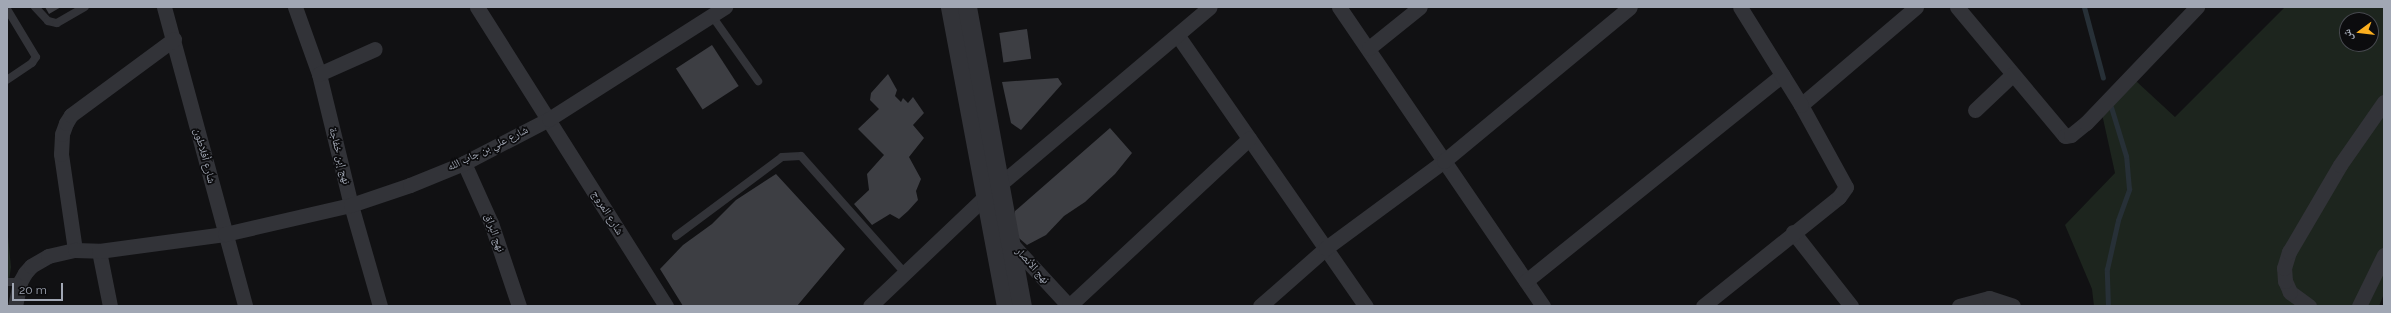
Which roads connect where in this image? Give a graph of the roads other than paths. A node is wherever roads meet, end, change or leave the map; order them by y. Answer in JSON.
{"nodes":[{"id":1,"x":35,"y":7,"type":"edge"},
{"id":2,"x":85,"y":7,"type":"edge"},
{"id":3,"x":164,"y":7,"type":"edge"},
{"id":4,"x":295,"y":7,"type":"edge"},
{"id":5,"x":477,"y":7,"type":"edge"},
{"id":6,"x":726,"y":7,"type":"edge"},
{"id":7,"x":950,"y":7,"type":"edge"},
{"id":8,"x":967,"y":7,"type":"edge"},
{"id":9,"x":1210,"y":7,"type":"edge"},
{"id":10,"x":1339,"y":7,"type":"edge"},
{"id":11,"x":1420,"y":7,"type":"edge"},
{"id":12,"x":1630,"y":7,"type":"edge"},
{"id":13,"x":1740,"y":7,"type":"edge"},
{"id":14,"x":1916,"y":7,"type":"edge"},
{"id":15,"x":1957,"y":7,"type":"edge"},
{"id":16,"x":2197,"y":7,"type":"edge"},
{"id":17,"x":7,"y":8,"type":"edge"},
{"id":18,"x":712,"y":16,"type":"junction"},
{"id":19,"x":1178,"y":36,"type":"junction"},
{"id":20,"x":174,"y":39,"type":"junction"},
{"id":21,"x":1369,"y":48,"type":"junction"},
{"id":22,"x":375,"y":49,"type":"dead end"},
{"id":23,"x":318,"y":74,"type":"junction"},
{"id":24,"x":2013,"y":74,"type":"junction"},
{"id":25,"x":1782,"y":75,"type":"junction"},
{"id":26,"x":7,"y":80,"type":"edge"},
{"id":27,"x":758,"y":81,"type":"dead end"},
{"id":28,"x":2384,"y":102,"type":"edge"},
{"id":29,"x":1801,"y":105,"type":"junction"},
{"id":30,"x":1975,"y":110,"type":"dead end"},
{"id":31,"x":549,"y":119,"type":"junction"},
{"id":32,"x":1249,"y":139,"type":"junction"},
{"id":33,"x":1444,"y":161,"type":"junction"},
{"id":34,"x":464,"y":163,"type":"junction"},
{"id":35,"x":992,"y":192,"type":"junction"},
{"id":36,"x":351,"y":205,"type":"junction"},
{"id":37,"x":992,"y":230,"type":"junction"},
{"id":38,"x":1793,"y":232,"type":"junction"},
{"id":39,"x":225,"y":234,"type":"junction"},
{"id":40,"x":676,"y":236,"type":"dead end"},
{"id":41,"x":1010,"y":240,"type":"junction"},
{"id":42,"x":1326,"y":248,"type":"junction"},
{"id":43,"x":75,"y":250,"type":"junction"},
{"id":44,"x":99,"y":251,"type":"junction"},
{"id":45,"x":2384,"y":255,"type":"edge"},
{"id":46,"x":904,"y":272,"type":"junction"},
{"id":47,"x":1526,"y":281,"type":"junction"},
{"id":48,"x":13,"y":282,"type":"edge"},
{"id":49,"x":15,"y":306,"type":"edge"},
{"id":50,"x":110,"y":306,"type":"edge"},
{"id":51,"x":245,"y":306,"type":"edge"},
{"id":52,"x":380,"y":306,"type":"edge"},
{"id":53,"x":519,"y":306,"type":"edge"},
{"id":54,"x":666,"y":306,"type":"edge"},
{"id":55,"x":870,"y":306,"type":"edge"},
{"id":56,"x":1006,"y":306,"type":"edge"},
{"id":57,"x":1022,"y":306,"type":"edge"},
{"id":58,"x":1069,"y":306,"type":"edge"},
{"id":59,"x":1260,"y":306,"type":"edge"},
{"id":60,"x":1366,"y":306,"type":"edge"},
{"id":61,"x":1543,"y":306,"type":"edge"},
{"id":62,"x":1704,"y":306,"type":"edge"},
{"id":63,"x":1851,"y":306,"type":"edge"},
{"id":64,"x":1959,"y":306,"type":"edge"},
{"id":65,"x":2013,"y":306,"type":"edge"},
{"id":66,"x":2309,"y":306,"type":"edge"},
{"id":67,"x":2359,"y":306,"type":"edge"}],
"edges":[{"from":1,"to":2,"type":"lane"},
{"from":3,"to":20,"type":"street","name":"شارع أفلاطون"},
{"from":4,"to":23,"type":"street","name":"نهج إبن خفاجة"},
{"from":5,"to":31,"type":"street","name":"شارع المروج"},
{"from":6,"to":18,"type":"street","name":"شارع علي بن جاب الله"},
{"from":7,"to":35,"type":"street"},
{"from":8,"to":35,"type":"street"},
{"from":9,"to":19,"type":"street"},
{"from":10,"to":21,"type":"street"},
{"from":11,"to":21,"type":"street"},
{"from":12,"to":33,"type":"street"},
{"from":13,"to":25,"type":"street"},
{"from":14,"to":29,"type":"street"},
{"from":15,"to":24,"type":"street"},
{"from":16,"to":24,"type":"street"},
{"from":17,"to":26,"type":"lane"},
{"from":18,"to":27,"type":"lane"},
{"from":18,"to":31,"type":"street","name":"شارع علي بن جاب الله"},
{"from":19,"to":32,"type":"street"},
{"from":19,"to":35,"type":"street"},
{"from":20,"to":39,"type":"street","name":"شارع أفلاطون"},
{"from":20,"to":43,"type":"street"},
{"from":21,"to":33,"type":"street"},
{"from":22,"to":23,"type":"street"},
{"from":23,"to":36,"type":"street","name":"نهج إبن خفاجة"},
{"from":24,"to":30,"type":"street"},
{"from":25,"to":29,"type":"street"},
{"from":25,"to":47,"type":"street"},
{"from":28,"to":66,"type":"street"},
{"from":29,"to":38,"type":"street"},
{"from":31,"to":34,"type":"street","name":"شارع علي بن جاب الله"},
{"from":31,"to":54,"type":"street","name":"شارع المروج"},
{"from":32,"to":42,"type":"street"},
{"from":32,"to":58,"type":"street"},
{"from":33,"to":42,"type":"street"},
{"from":33,"to":47,"type":"street"},
{"from":34,"to":36,"type":"street","name":"شارع علي بن جاب الله"},
{"from":34,"to":53,"type":"street","name":"نهج البراق"},
{"from":35,"to":37,"type":"street"},
{"from":35,"to":41,"type":"street"},
{"from":35,"to":46,"type":"street"},
{"from":36,"to":39,"type":"street","name":"شارع علي بن جاب الله"},
{"from":36,"to":52,"type":"street","name":"نهج إبن خفاجة"},
{"from":37,"to":41,"type":"street","name":"نهج الأنصار"},
{"from":37,"to":56,"type":"street"},
{"from":38,"to":62,"type":"street"},
{"from":38,"to":63,"type":"street"},
{"from":39,"to":44,"type":"street","name":"شارع علي بن جاب الله"},
{"from":39,"to":51,"type":"street","name":"شارع أفلاطون"},
{"from":40,"to":46,"type":"lane"},
{"from":41,"to":57,"type":"street"},
{"from":41,"to":58,"type":"street","name":"نهج الأنصار"},
{"from":42,"to":59,"type":"street"},
{"from":42,"to":60,"type":"street"},
{"from":43,"to":44,"type":"street","name":"شارع علي بن جاب الله"},
{"from":43,"to":48,"type":"street","name":"شارع علي بن جاب الله"},
{"from":44,"to":50,"type":"street"},
{"from":45,"to":67,"type":"street"},
{"from":46,"to":55,"type":"street"},
{"from":47,"to":61,"type":"street"},
{"from":48,"to":49,"type":"street"},
{"from":64,"to":65,"type":"street"}]}
